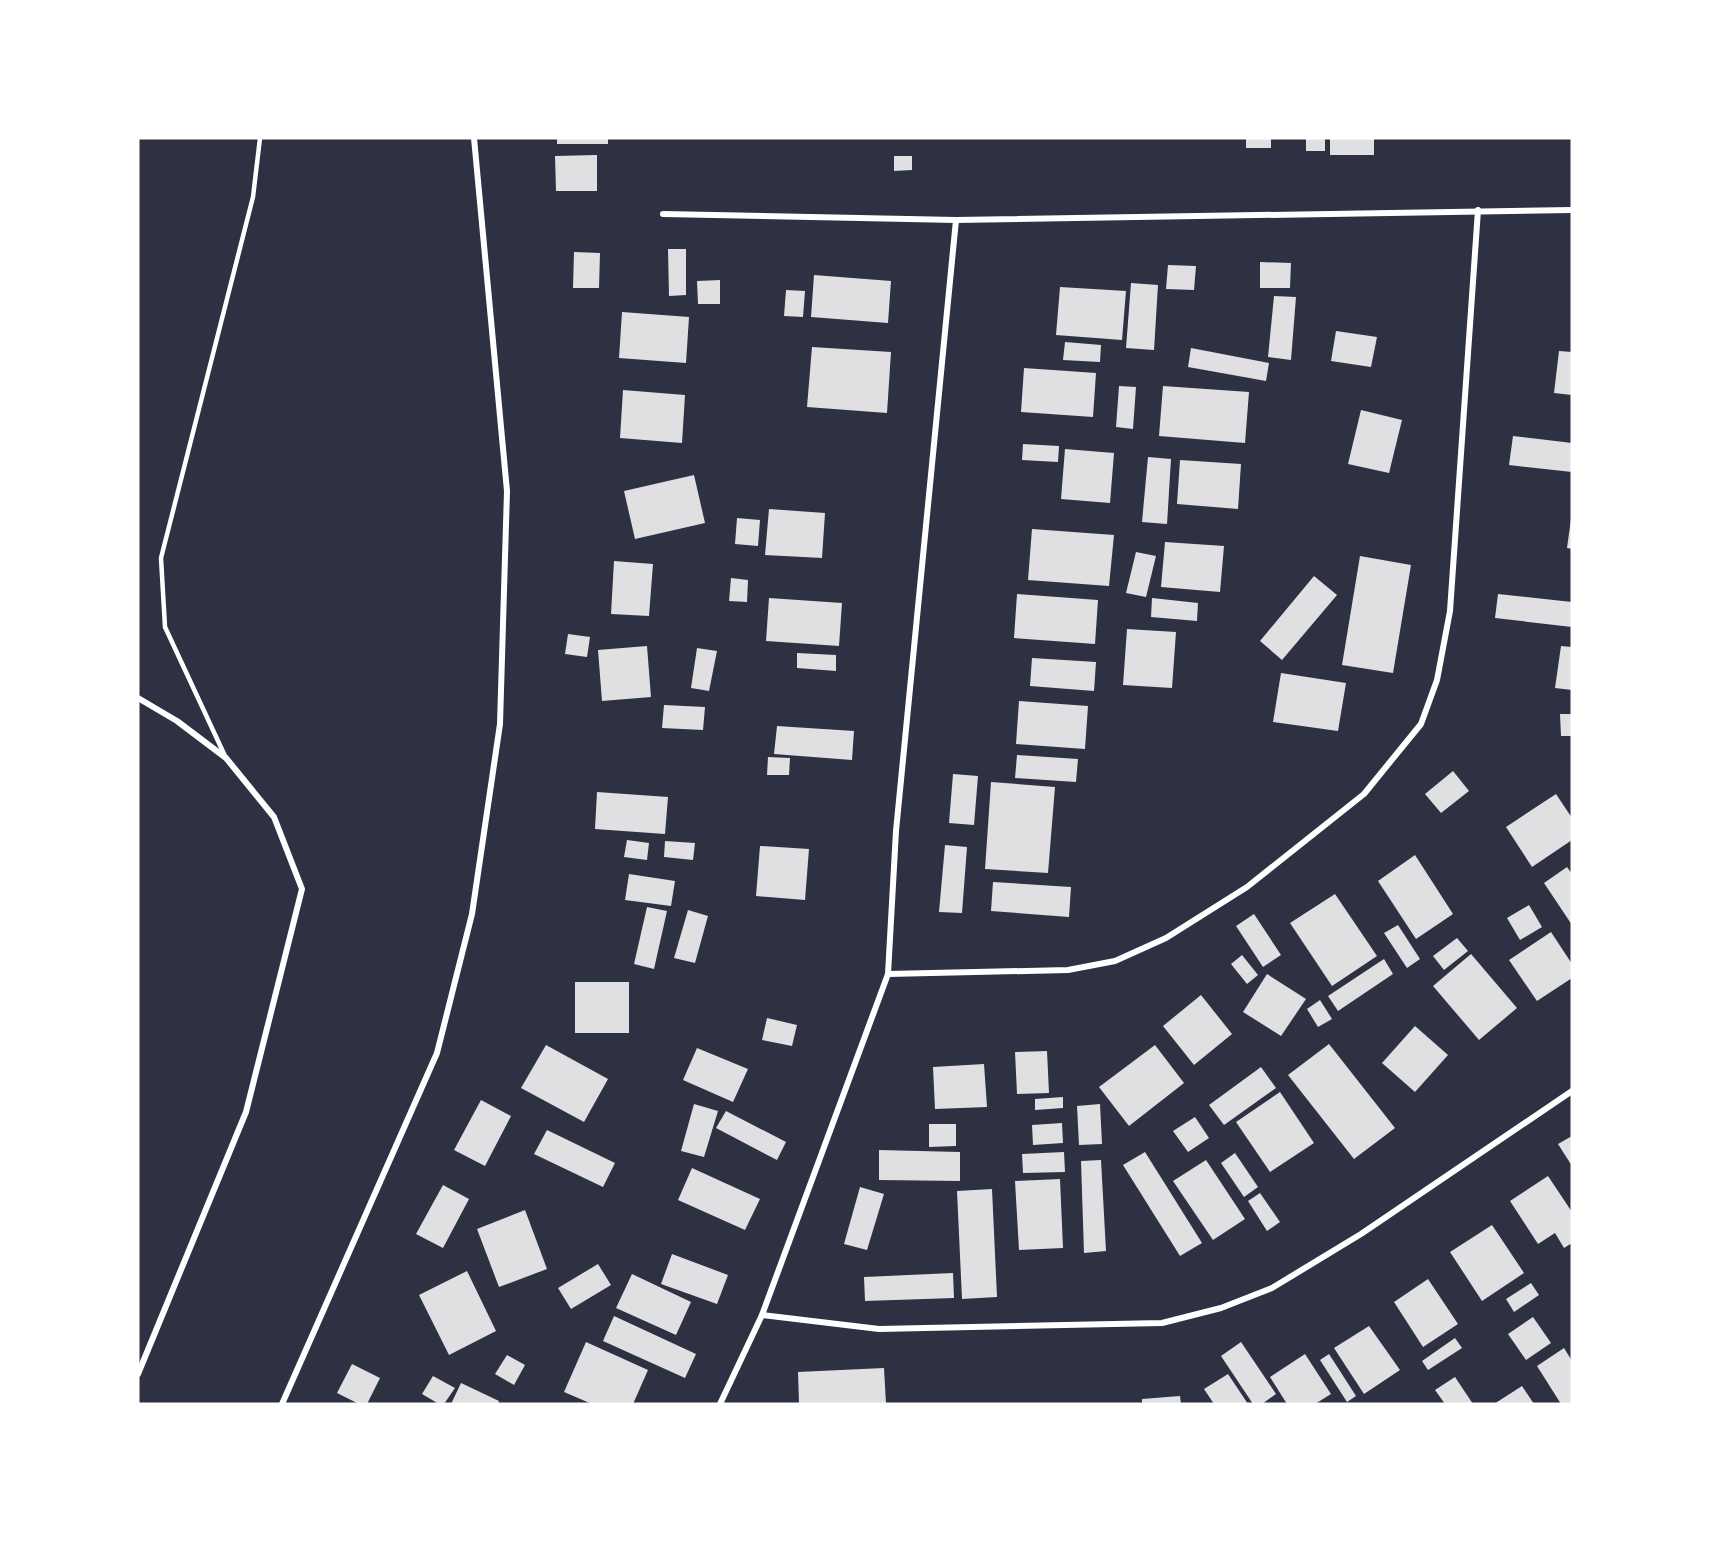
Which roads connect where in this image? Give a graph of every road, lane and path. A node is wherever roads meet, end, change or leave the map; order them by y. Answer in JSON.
{"nodes":[{"id":1,"x":260,"y":138,"type":"edge"},
{"id":2,"x":474,"y":138,"type":"edge"},
{"id":3,"x":1478,"y":210,"type":"junction"},
{"id":4,"x":1572,"y":210,"type":"edge"},
{"id":5,"x":663,"y":214,"type":"dead end"},
{"id":6,"x":956,"y":220,"type":"junction"},
{"id":7,"x":138,"y":698,"type":"edge"},
{"id":8,"x":226,"y":758,"type":"junction"},
{"id":9,"x":888,"y":974,"type":"junction"},
{"id":10,"x":1572,"y":1091,"type":"edge"},
{"id":11,"x":762,"y":1315,"type":"junction"},
{"id":12,"x":138,"y":1374,"type":"edge"},
{"id":13,"x":282,"y":1404,"type":"edge"},
{"id":14,"x":720,"y":1404,"type":"edge"}],
"edges":[{"from":1,"to":8,"type":"lane"},
{"from":2,"to":13,"type":"street"},
{"from":3,"to":4,"type":"street"},
{"from":3,"to":6,"type":"street"},
{"from":3,"to":9,"type":"street"},
{"from":5,"to":6,"type":"street"},
{"from":6,"to":9,"type":"street"},
{"from":7,"to":8,"type":"street"},
{"from":8,"to":12,"type":"street"},
{"from":9,"to":11,"type":"street"},
{"from":10,"to":11,"type":"street"},
{"from":11,"to":14,"type":"street"}]}
